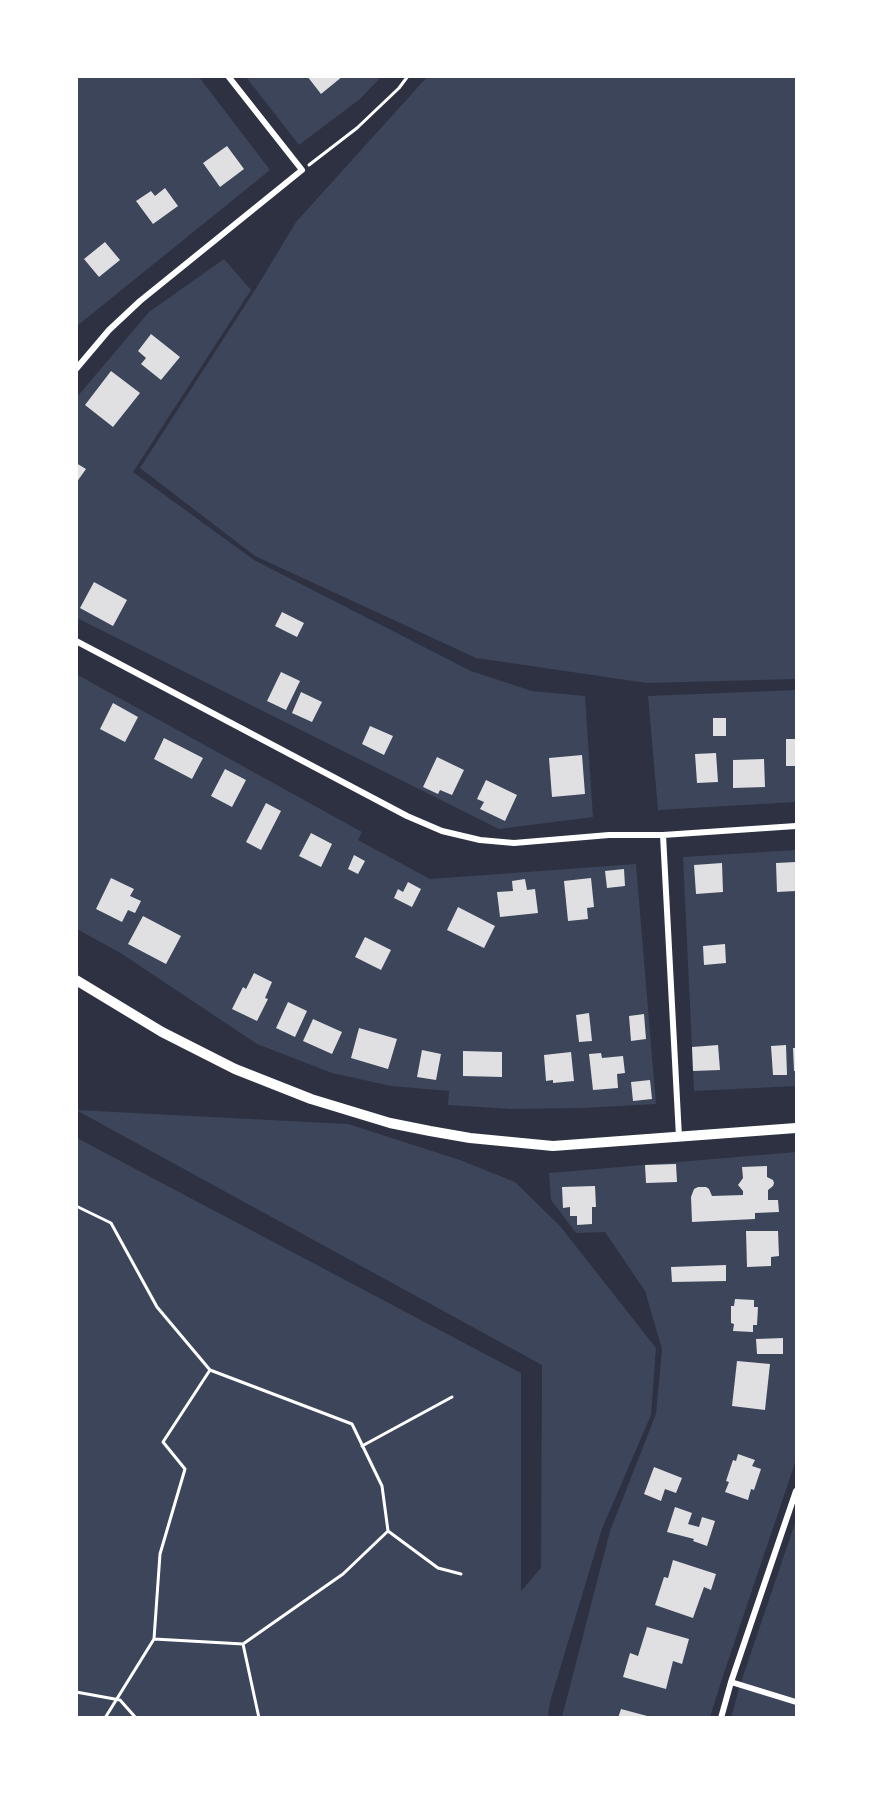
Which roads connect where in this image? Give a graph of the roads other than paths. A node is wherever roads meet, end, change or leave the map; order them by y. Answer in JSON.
{"nodes":[{"id":1,"x":228,"y":76,"type":"edge"},
{"id":2,"x":76,"y":369,"type":"edge"},
{"id":3,"x":76,"y":641,"type":"edge"},
{"id":4,"x":796,"y":826,"type":"edge"},
{"id":5,"x":663,"y":835,"type":"junction"},
{"id":6,"x":76,"y":980,"type":"edge"},
{"id":7,"x":796,"y":1128,"type":"edge"},
{"id":8,"x":679,"y":1138,"type":"junction"},
{"id":9,"x":796,"y":1491,"type":"edge"},
{"id":10,"x":731,"y":1682,"type":"junction"},
{"id":11,"x":796,"y":1702,"type":"edge"},
{"id":12,"x":721,"y":1718,"type":"edge"}],
"edges":[{"from":1,"to":2,"type":"street"},
{"from":3,"to":5,"type":"street"},
{"from":4,"to":5,"type":"street"},
{"from":5,"to":8,"type":"street"},
{"from":6,"to":8,"type":"street"},
{"from":7,"to":8,"type":"street"},
{"from":9,"to":10,"type":"street"},
{"from":10,"to":11,"type":"street"},
{"from":10,"to":12,"type":"street"}]}
